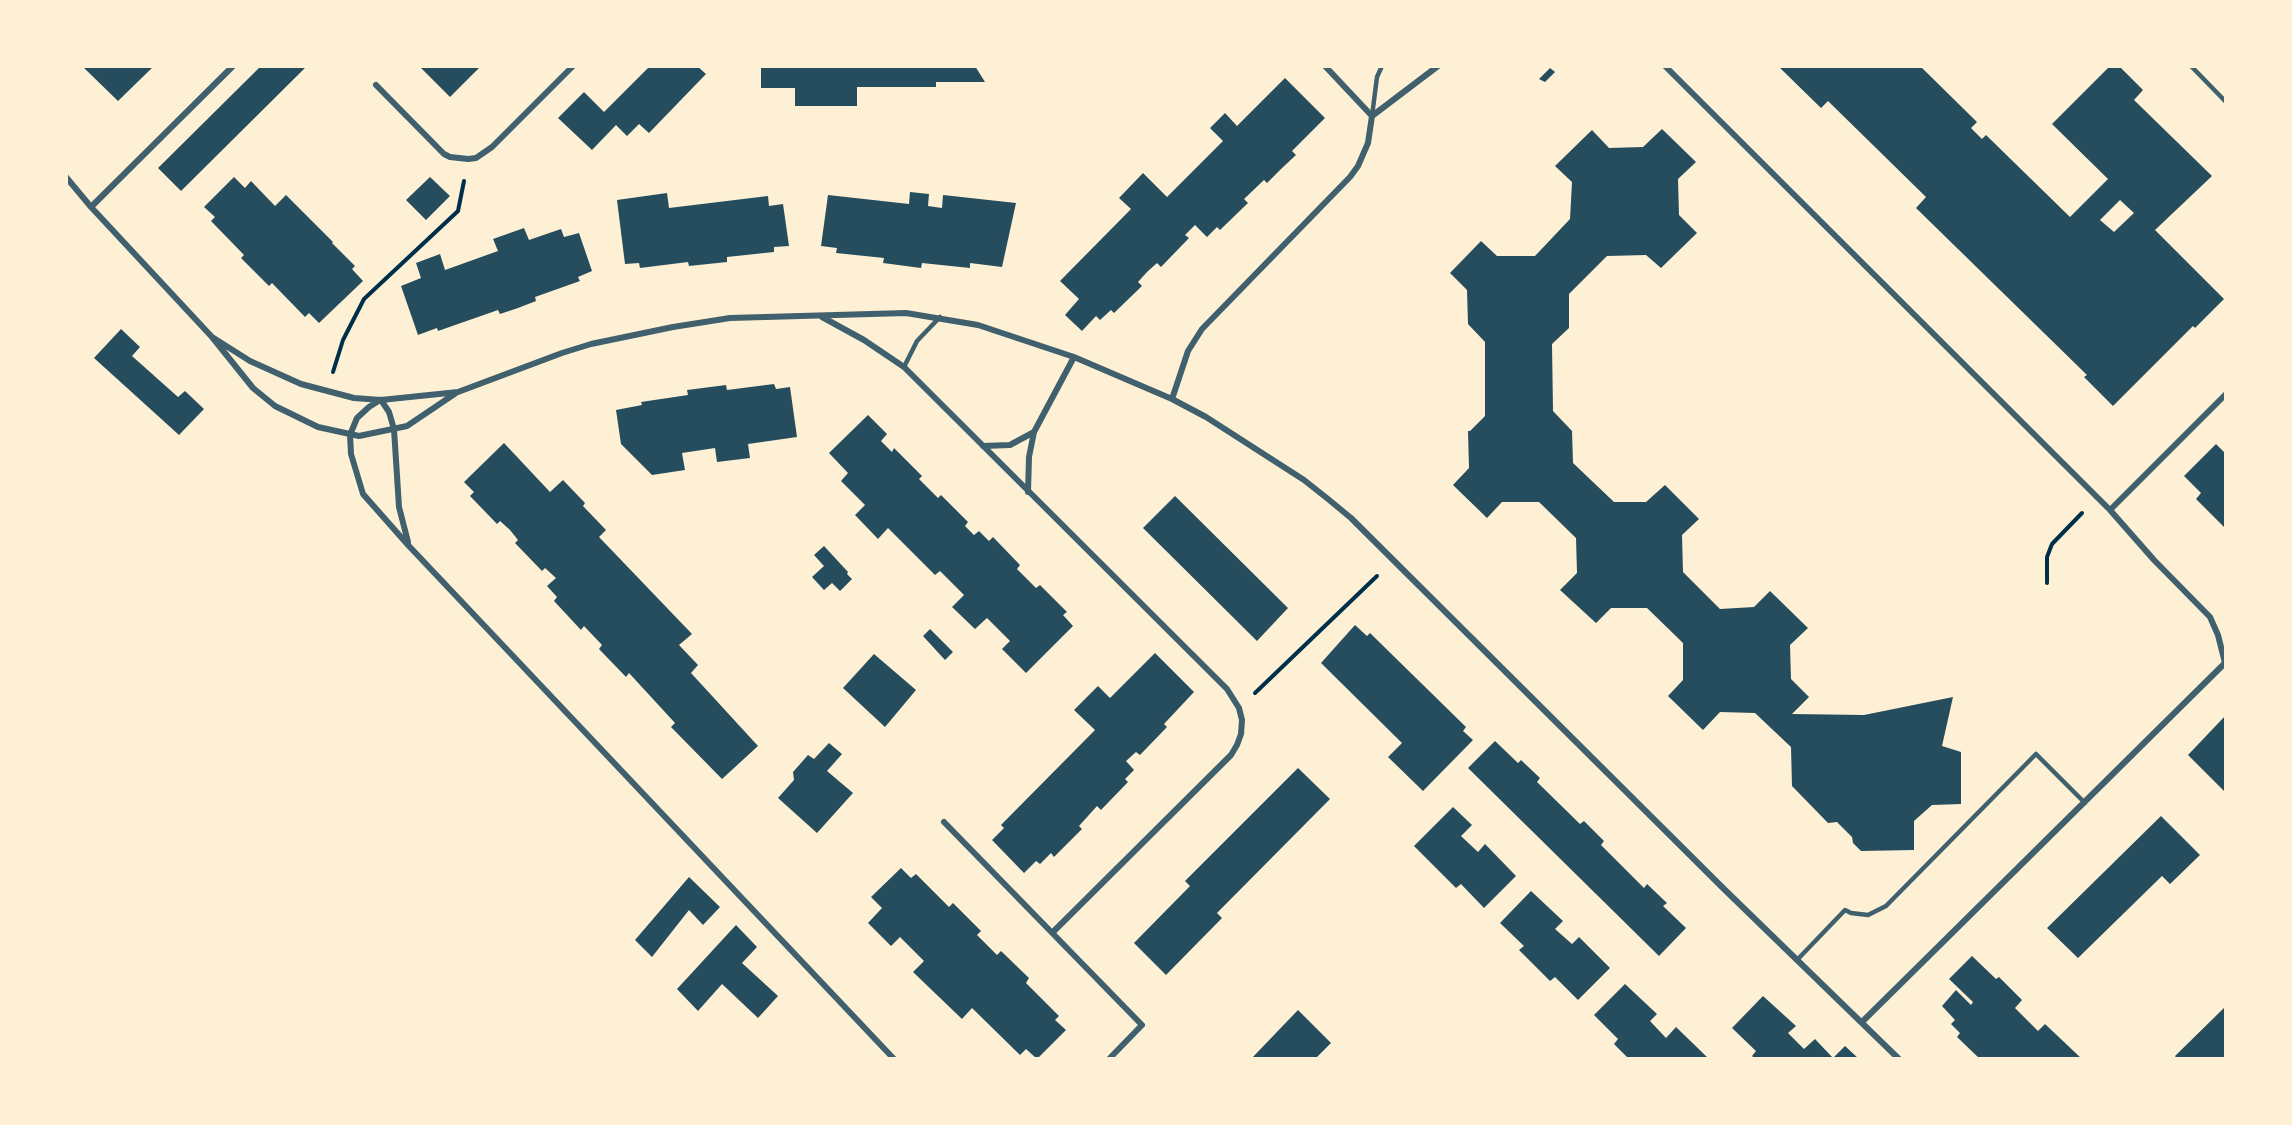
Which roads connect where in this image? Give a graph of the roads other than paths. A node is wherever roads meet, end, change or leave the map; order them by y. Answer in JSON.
{"nodes":[{"id":1,"x":232,"y":66,"type":"edge"},
{"id":2,"x":573,"y":66,"type":"edge"},
{"id":3,"x":1325,"y":66,"type":"edge"},
{"id":4,"x":1382,"y":66,"type":"edge"},
{"id":5,"x":1438,"y":66,"type":"edge"},
{"id":6,"x":1665,"y":66,"type":"edge"},
{"id":7,"x":2191,"y":66,"type":"edge"},
{"id":8,"x":376,"y":85,"type":"dead end"},
{"id":9,"x":2226,"y":102,"type":"edge"},
{"id":10,"x":1372,"y":116,"type":"junction"},
{"id":11,"x":66,"y":177,"type":"edge"},
{"id":12,"x":91,"y":207,"type":"junction"},
{"id":13,"x":820,"y":316,"type":"junction"},
{"id":14,"x":940,"y":317,"type":"junction"},
{"id":15,"x":212,"y":337,"type":"junction"},
{"id":16,"x":1074,"y":357,"type":"junction"},
{"id":17,"x":904,"y":367,"type":"junction"},
{"id":18,"x":458,"y":392,"type":"junction"},
{"id":19,"x":2226,"y":394,"type":"edge"},
{"id":20,"x":1172,"y":399,"type":"junction"},
{"id":21,"x":381,"y":400,"type":"junction"},
{"id":22,"x":394,"y":429,"type":"junction"},
{"id":23,"x":1034,"y":432,"type":"junction"},
{"id":24,"x":350,"y":435,"type":"junction"},
{"id":25,"x":983,"y":446,"type":"junction"},
{"id":26,"x":1028,"y":492,"type":"junction"},
{"id":27,"x":2110,"y":510,"type":"junction"},
{"id":28,"x":408,"y":545,"type":"junction"},
{"id":29,"x":2225,"y":663,"type":"edge"},
{"id":30,"x":2085,"y":803,"type":"junction"},
{"id":31,"x":944,"y":822,"type":"dead end"},
{"id":32,"x":1053,"y":932,"type":"junction"},
{"id":33,"x":1797,"y":960,"type":"junction"},
{"id":34,"x":1862,"y":1022,"type":"junction"},
{"id":35,"x":894,"y":1059,"type":"edge"},
{"id":36,"x":1109,"y":1059,"type":"edge"},
{"id":37,"x":1899,"y":1059,"type":"edge"}],
"edges":[{"from":1,"to":12,"type":"street"},
{"from":2,"to":8,"type":"street"},
{"from":3,"to":10,"type":"street"},
{"from":4,"to":10,"type":"lane"},
{"from":5,"to":10,"type":"street"},
{"from":6,"to":27,"type":"street"},
{"from":7,"to":9,"type":"lane"},
{"from":10,"to":20,"type":"street"},
{"from":11,"to":12,"type":"street"},
{"from":12,"to":15,"type":"street"},
{"from":13,"to":14,"type":"street"},
{"from":13,"to":17,"type":"street"},
{"from":13,"to":18,"type":"street"},
{"from":14,"to":16,"type":"street"},
{"from":14,"to":17,"type":"lane"},
{"from":15,"to":21,"type":"street"},
{"from":15,"to":24,"type":"street"},
{"from":16,"to":20,"type":"street"},
{"from":16,"to":23,"type":"street"},
{"from":17,"to":25,"type":"street"},
{"from":18,"to":21,"type":"street"},
{"from":18,"to":22,"type":"street"},
{"from":19,"to":27,"type":"street"},
{"from":20,"to":33,"type":"street"},
{"from":21,"to":22,"type":"street"},
{"from":21,"to":24,"type":"street"},
{"from":22,"to":24,"type":"street"},
{"from":22,"to":28,"type":"street"},
{"from":23,"to":25,"type":"street"},
{"from":23,"to":26,"type":"street"},
{"from":24,"to":28,"type":"street"},
{"from":25,"to":26,"type":"street"},
{"from":26,"to":32,"type":"street"},
{"from":27,"to":29,"type":"street"},
{"from":28,"to":35,"type":"street"},
{"from":29,"to":30,"type":"street"},
{"from":30,"to":33,"type":"lane"},
{"from":30,"to":34,"type":"street"},
{"from":31,"to":32,"type":"street"},
{"from":32,"to":36,"type":"street"},
{"from":33,"to":34,"type":"street"},
{"from":34,"to":37,"type":"street"}]}
